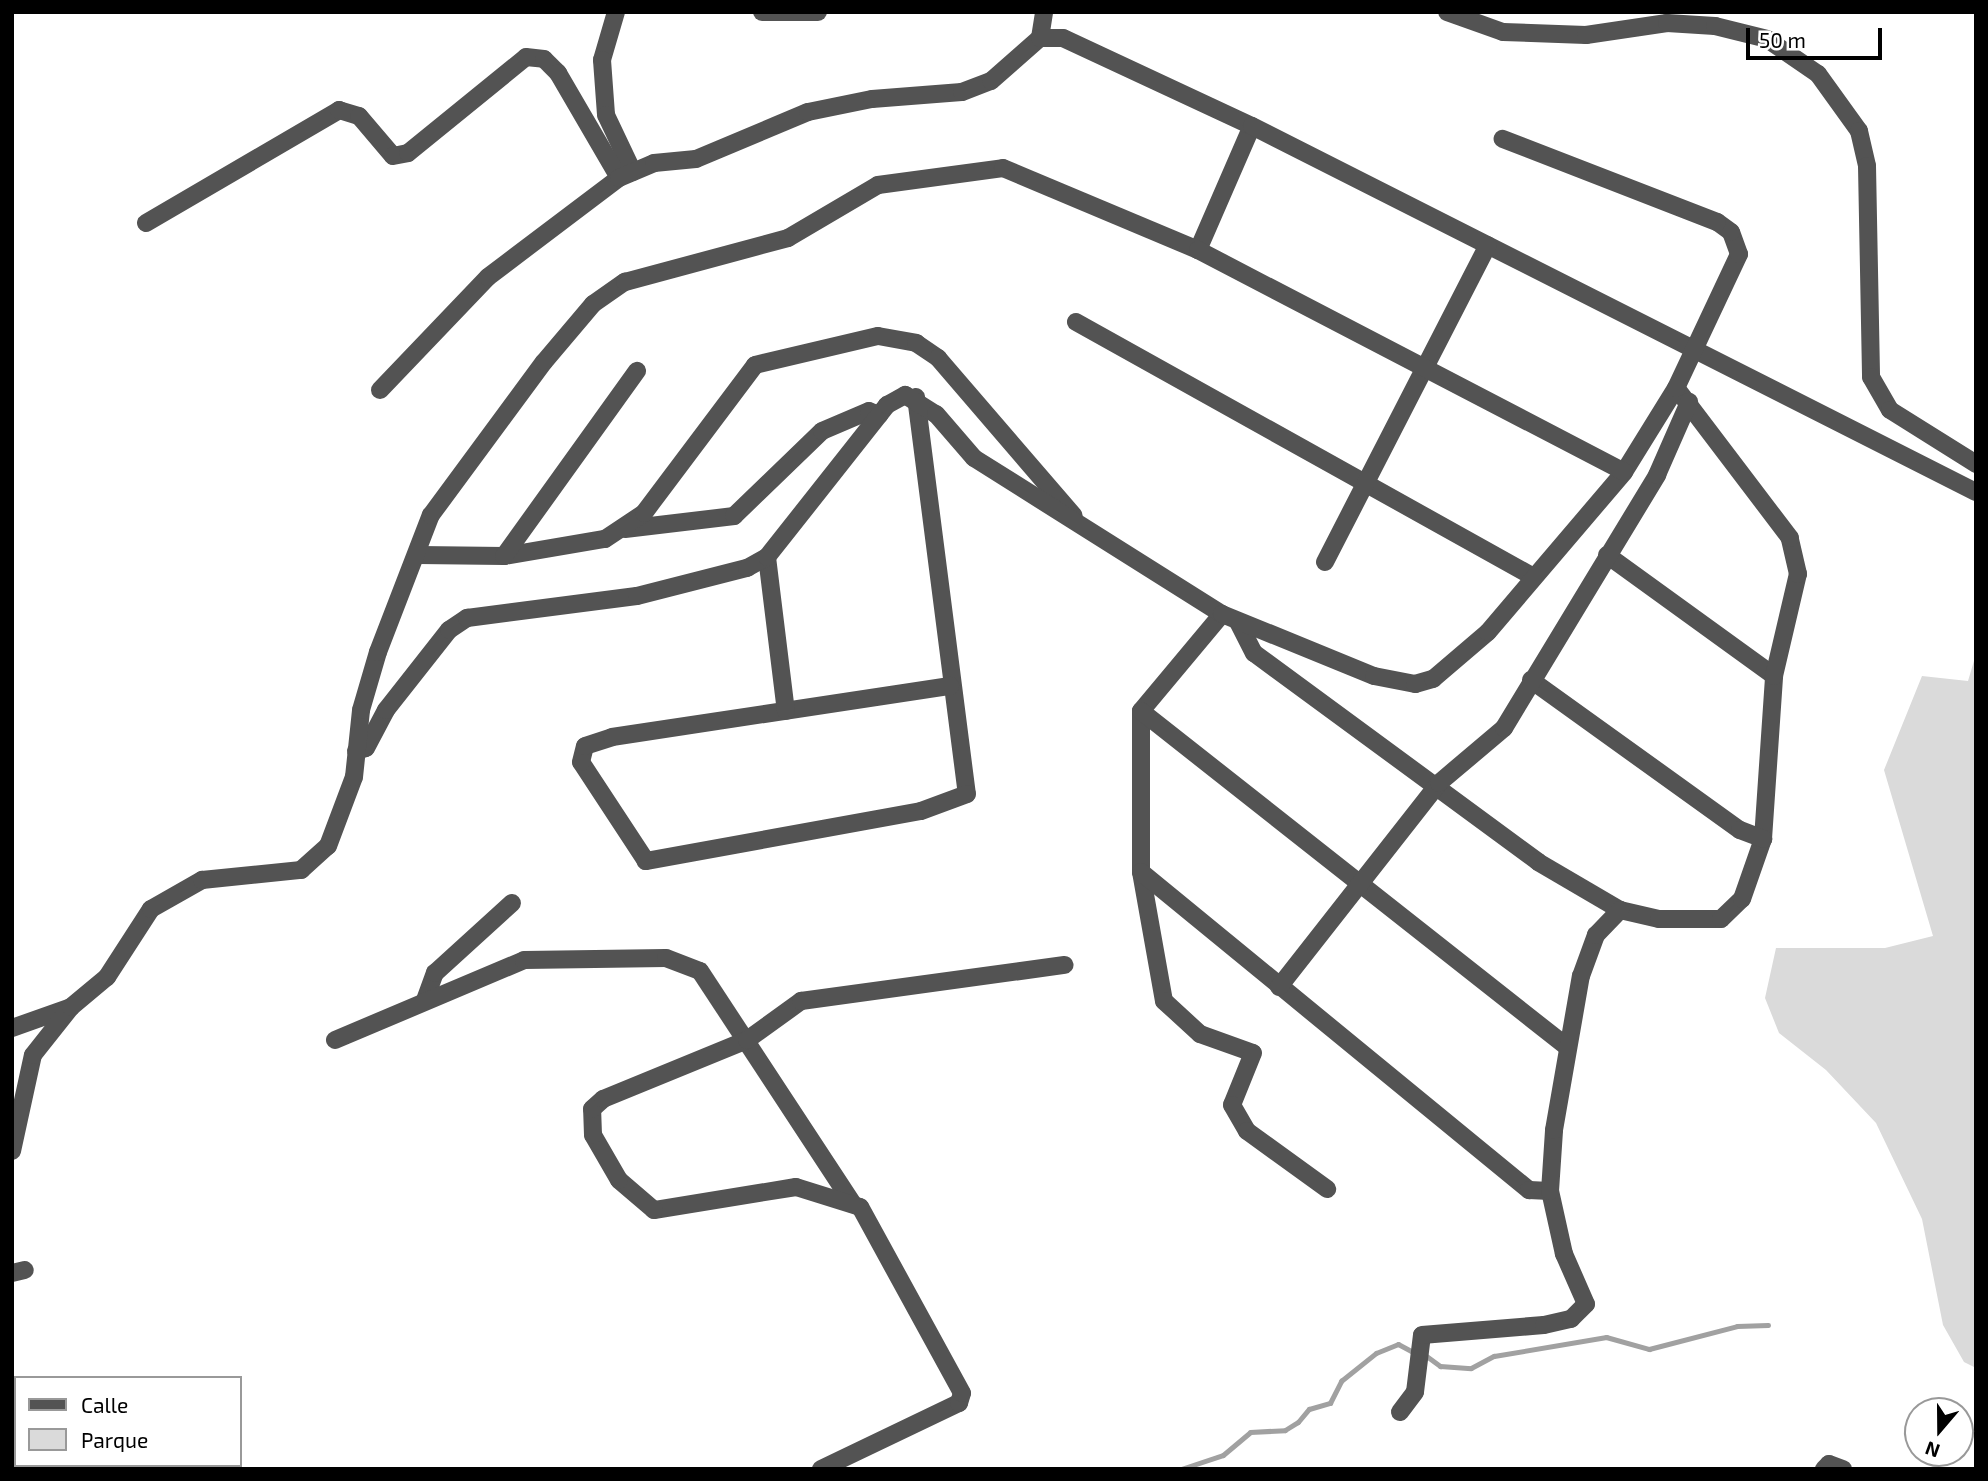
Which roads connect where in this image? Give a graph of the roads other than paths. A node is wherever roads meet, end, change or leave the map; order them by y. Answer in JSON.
{"nodes":[{"id":1,"x":616,"y":12,"type":"edge"},
{"id":2,"x":762,"y":12,"type":"edge"},
{"id":3,"x":818,"y":12,"type":"edge"},
{"id":4,"x":1044,"y":12,"type":"edge"},
{"id":5,"x":1447,"y":12,"type":"edge"},
{"id":6,"x":1040,"y":38,"type":"junction"},
{"id":7,"x":1252,"y":126,"type":"junction"},
{"id":8,"x":1503,"y":139,"type":"dead end"},
{"id":9,"x":626,"y":175,"type":"junction"},
{"id":10,"x":146,"y":223,"type":"dead end"},
{"id":11,"x":1488,"y":245,"type":"junction"},
{"id":12,"x":1198,"y":250,"type":"junction"},
{"id":13,"x":1076,"y":322,"type":"dead end"},
{"id":14,"x":1694,"y":352,"type":"junction"},
{"id":15,"x":637,"y":371,"type":"dead end"},
{"id":16,"x":1429,"y":371,"type":"junction"},
{"id":17,"x":1676,"y":388,"type":"junction"},
{"id":18,"x":380,"y":390,"type":"dead end"},
{"id":19,"x":916,"y":397,"type":"junction"},
{"id":20,"x":1689,"y":402,"type":"junction"},
{"id":21,"x":879,"y":415,"type":"junction"},
{"id":22,"x":1976,"y":464,"type":"edge"},
{"id":23,"x":1624,"y":472,"type":"junction"},
{"id":24,"x":1371,"y":483,"type":"junction"},
{"id":25,"x":1976,"y":492,"type":"edge"},
{"id":26,"x":625,"y":529,"type":"junction"},
{"id":27,"x":1088,"y":531,"type":"junction"},
{"id":28,"x":419,"y":555,"type":"junction"},
{"id":29,"x":1607,"y":555,"type":"junction"},
{"id":30,"x":503,"y":556,"type":"junction"},
{"id":31,"x":767,"y":557,"type":"junction"},
{"id":32,"x":1325,"y":562,"type":"dead end"},
{"id":33,"x":1530,"y":575,"type":"junction"},
{"id":34,"x":1222,"y":614,"type":"junction"},
{"id":35,"x":1238,"y":622,"type":"junction"},
{"id":36,"x":1774,"y":676,"type":"junction"},
{"id":37,"x":1531,"y":680,"type":"junction"},
{"id":38,"x":950,"y":686,"type":"junction"},
{"id":39,"x":786,"y":711,"type":"junction"},
{"id":40,"x":1141,"y":711,"type":"junction"},
{"id":41,"x":356,"y":751,"type":"junction"},
{"id":42,"x":1439,"y":783,"type":"junction"},
{"id":43,"x":1763,"y":839,"type":"junction"},
{"id":44,"x":1141,"y":872,"type":"junction"},
{"id":45,"x":1358,"y":884,"type":"junction"},
{"id":46,"x":512,"y":903,"type":"dead end"},
{"id":47,"x":1620,"y":910,"type":"junction"},
{"id":48,"x":1065,"y":965,"type":"dead end"},
{"id":49,"x":1279,"y":988,"type":"junction"},
{"id":50,"x":425,"y":1000,"type":"junction"},
{"id":51,"x":71,"y":1007,"type":"junction"},
{"id":52,"x":12,"y":1028,"type":"edge"},
{"id":53,"x":335,"y":1040,"type":"dead end"},
{"id":54,"x":747,"y":1040,"type":"junction"},
{"id":55,"x":1566,"y":1046,"type":"junction"},
{"id":56,"x":12,"y":1152,"type":"edge"},
{"id":57,"x":1327,"y":1189,"type":"dead end"},
{"id":58,"x":1550,"y":1191,"type":"junction"},
{"id":59,"x":853,"y":1203,"type":"junction"},
{"id":60,"x":1400,"y":1412,"type":"dead end"},
{"id":61,"x":821,"y":1469,"type":"edge"},
{"id":62,"x":1824,"y":1469,"type":"edge"},
{"id":63,"x":1843,"y":1469,"type":"edge"}],
"edges":[{"from":1,"to":9,"type":"street"},
{"from":2,"to":3,"type":"street"},
{"from":4,"to":6,"type":"street"},
{"from":5,"to":22,"type":"street"},
{"from":6,"to":7,"type":"street"},
{"from":6,"to":9,"type":"street"},
{"from":7,"to":11,"type":"street"},
{"from":7,"to":12,"type":"street"},
{"from":8,"to":14,"type":"street"},
{"from":9,"to":10,"type":"street"},
{"from":9,"to":18,"type":"street"},
{"from":11,"to":14,"type":"street"},
{"from":11,"to":16,"type":"street"},
{"from":12,"to":16,"type":"street"},
{"from":12,"to":28,"type":"street"},
{"from":13,"to":24,"type":"street"},
{"from":14,"to":17,"type":"street"},
{"from":14,"to":25,"type":"street"},
{"from":15,"to":30,"type":"street"},
{"from":16,"to":23,"type":"street"},
{"from":16,"to":24,"type":"street"},
{"from":17,"to":20,"type":"street"},
{"from":17,"to":23,"type":"street"},
{"from":19,"to":21,"type":"street"},
{"from":19,"to":27,"type":"street"},
{"from":19,"to":38,"type":"street"},
{"from":20,"to":29,"type":"street"},
{"from":20,"to":36,"type":"street"},
{"from":21,"to":26,"type":"street"},
{"from":21,"to":31,"type":"street"},
{"from":23,"to":33,"type":"street"},
{"from":24,"to":32,"type":"street"},
{"from":24,"to":33,"type":"street"},
{"from":26,"to":27,"type":"street"},
{"from":26,"to":30,"type":"street"},
{"from":27,"to":34,"type":"street"},
{"from":28,"to":30,"type":"street"},
{"from":28,"to":41,"type":"street"},
{"from":29,"to":36,"type":"street"},
{"from":29,"to":37,"type":"street"},
{"from":31,"to":39,"type":"street"},
{"from":31,"to":41,"type":"street"},
{"from":33,"to":35,"type":"street"},
{"from":34,"to":35,"type":"street"},
{"from":34,"to":40,"type":"street"},
{"from":35,"to":42,"type":"street"},
{"from":36,"to":43,"type":"street"},
{"from":37,"to":42,"type":"street"},
{"from":37,"to":43,"type":"street"},
{"from":38,"to":39,"type":"street"},
{"from":38,"to":39,"type":"street"},
{"from":40,"to":44,"type":"street"},
{"from":40,"to":45,"type":"street"},
{"from":41,"to":51,"type":"street"},
{"from":42,"to":45,"type":"street"},
{"from":42,"to":47,"type":"street"},
{"from":43,"to":47,"type":"street"},
{"from":44,"to":49,"type":"street"},
{"from":44,"to":57,"type":"street"},
{"from":45,"to":49,"type":"street"},
{"from":45,"to":55,"type":"street"},
{"from":46,"to":50,"type":"street"},
{"from":47,"to":55,"type":"street"},
{"from":48,"to":54,"type":"street"},
{"from":49,"to":58,"type":"street"},
{"from":50,"to":53,"type":"street"},
{"from":50,"to":54,"type":"street"},
{"from":51,"to":52,"type":"street"},
{"from":51,"to":56,"type":"street"},
{"from":54,"to":59,"type":"street"},
{"from":54,"to":59,"type":"street"},
{"from":55,"to":58,"type":"street"},
{"from":58,"to":60,"type":"street"},
{"from":59,"to":61,"type":"street"},
{"from":62,"to":63,"type":"street"}]}
